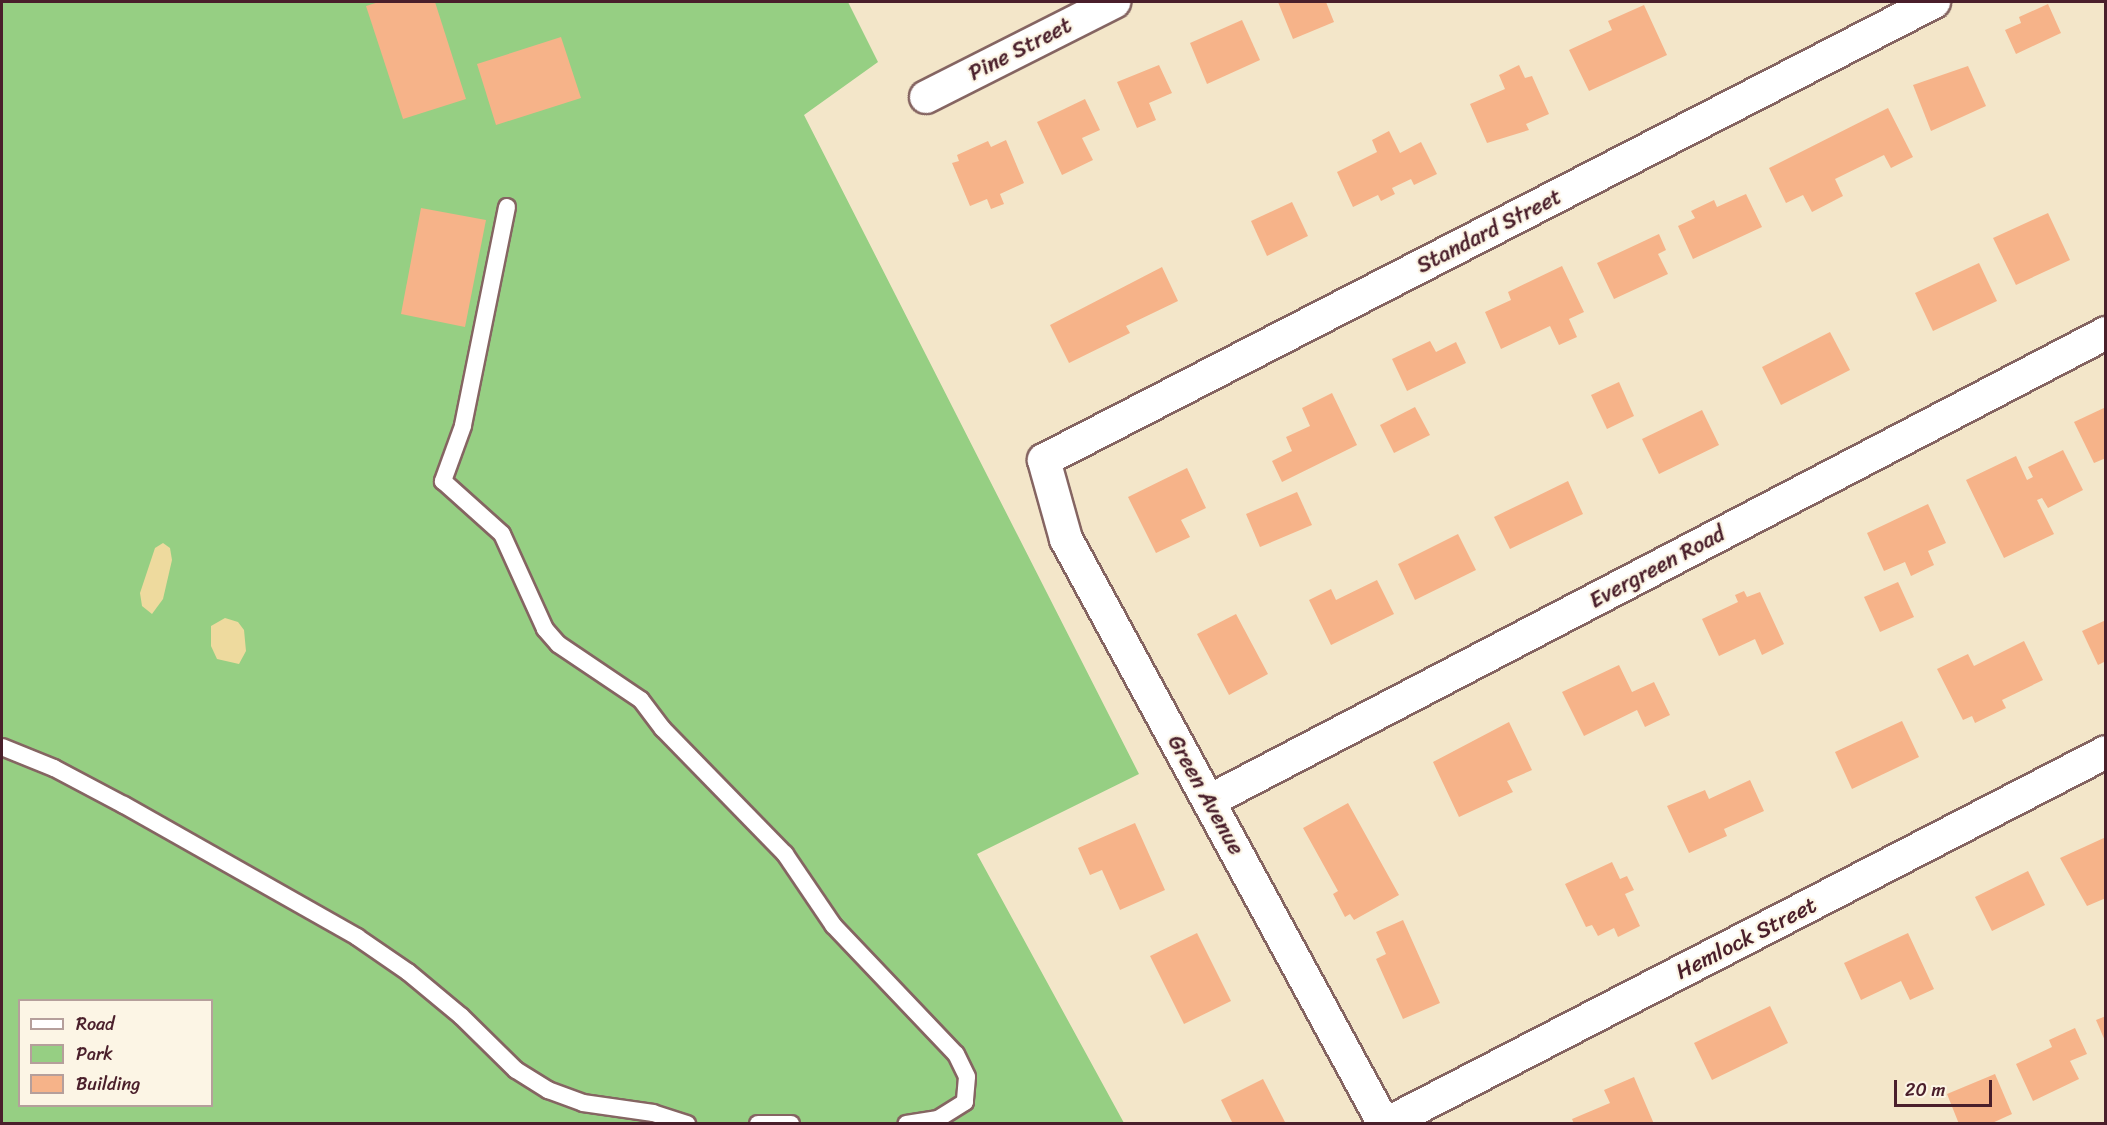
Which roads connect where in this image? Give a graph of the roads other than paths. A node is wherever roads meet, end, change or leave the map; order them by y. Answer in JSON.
{"nodes":[{"id":1,"x":1114,"y":2,"type":"edge"},
{"id":2,"x":1934,"y":2,"type":"edge"},
{"id":3,"x":926,"y":97,"type":"dead end"},
{"id":4,"x":507,"y":207,"type":"dead end"},
{"id":5,"x":2106,"y":333,"type":"edge"},
{"id":6,"x":1044,"y":460,"type":"joint"},
{"id":7,"x":2,"y":747,"type":"edge"},
{"id":8,"x":2106,"y":752,"type":"edge"},
{"id":9,"x":1209,"y":801,"type":"junction"},
{"id":10,"x":687,"y":1124,"type":"edge"},
{"id":11,"x":758,"y":1124,"type":"edge"},
{"id":12,"x":791,"y":1124,"type":"edge"},
{"id":13,"x":906,"y":1124,"type":"edge"},
{"id":14,"x":1385,"y":1124,"type":"edge"}],
"edges":[{"from":1,"to":3,"type":"street","name":"Pine Street"},
{"from":2,"to":6,"type":"street","name":"Standard Street"},
{"from":4,"to":13,"type":"lane"},
{"from":5,"to":9,"type":"street","name":"Evergreen Road"},
{"from":6,"to":9,"type":"street","name":"Green Avenue"},
{"from":7,"to":10,"type":"lane"},
{"from":8,"to":14,"type":"street","name":"Hemlock Street"},
{"from":9,"to":14,"type":"street","name":"Green Avenue"},
{"from":11,"to":12,"type":"lane"}]}
